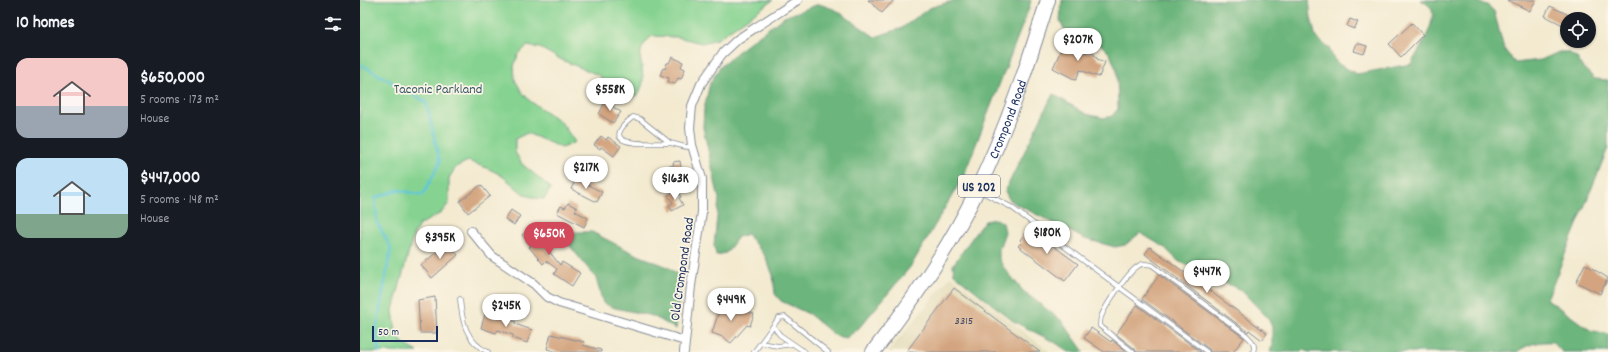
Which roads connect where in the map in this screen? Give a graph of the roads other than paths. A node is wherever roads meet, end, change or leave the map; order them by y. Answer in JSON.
{"nodes":[{"id":1,"x":798,"y":0,"type":"edge"},
{"id":2,"x":1048,"y":0,"type":"edge"},
{"id":3,"x":670,"y":143,"type":"junction"},
{"id":4,"x":692,"y":148,"type":"junction"},
{"id":5,"x":977,"y":190,"type":"junction"},
{"id":6,"x":471,"y":231,"type":"dead end"},
{"id":7,"x":1119,"y":287,"type":"junction"},
{"id":8,"x":460,"y":299,"type":"dead end"},
{"id":9,"x":773,"y":326,"type":"junction"},
{"id":10,"x":685,"y":341,"type":"junction"},
{"id":11,"x":761,"y":343,"type":"junction"},
{"id":12,"x":794,"y":344,"type":"junction"},
{"id":13,"x":488,"y":352,"type":"edge"},
{"id":14,"x":684,"y":352,"type":"edge"},
{"id":15,"x":754,"y":352,"type":"edge"},
{"id":16,"x":805,"y":352,"type":"edge"},
{"id":17,"x":828,"y":352,"type":"edge"},
{"id":18,"x":873,"y":352,"type":"edge"},
{"id":19,"x":1133,"y":352,"type":"edge"},
{"id":20,"x":1207,"y":352,"type":"edge"},
{"id":21,"x":1253,"y":352,"type":"edge"}],
"edges":[{"from":1,"to":4,"type":"street","name":"Old Crompond Road"},
{"from":2,"to":5,"type":"highway","name":"Crompond Road","number":"US 202"},
{"from":3,"to":3,"type":"lane"},
{"from":3,"to":4,"type":"lane"},
{"from":4,"to":10,"type":"street","name":"Old Crompond Road"},
{"from":5,"to":7,"type":"lane"},
{"from":5,"to":18,"type":"highway","name":"Crompond Road","number":"US 202"},
{"from":6,"to":10,"type":"street"},
{"from":7,"to":19,"type":"lane"},
{"from":7,"to":20,"type":"lane"},
{"from":7,"to":21,"type":"lane"},
{"from":8,"to":13,"type":"lane"},
{"from":9,"to":11,"type":"lane"},
{"from":9,"to":12,"type":"lane"},
{"from":9,"to":17,"type":"lane"},
{"from":10,"to":14,"type":"street","name":"Old Crompond Road"},
{"from":11,"to":12,"type":"lane"},
{"from":11,"to":15,"type":"lane"},
{"from":12,"to":16,"type":"lane"}]}
